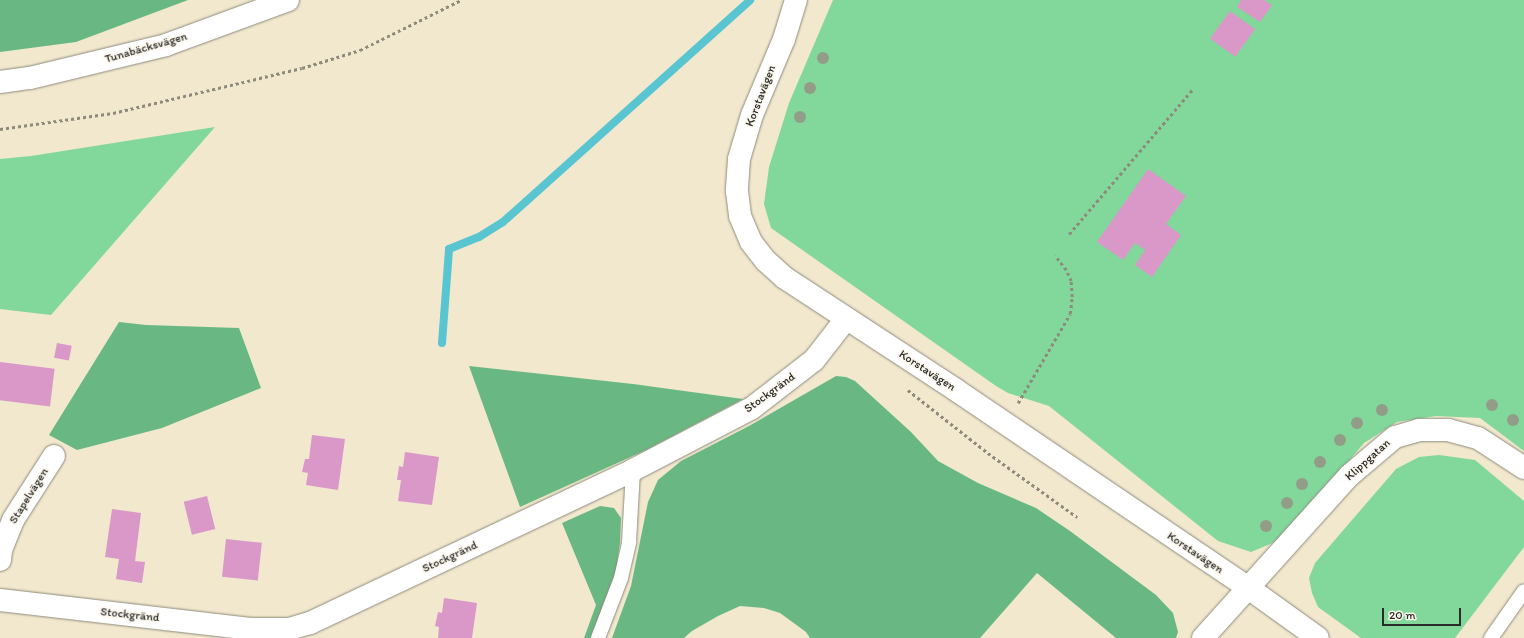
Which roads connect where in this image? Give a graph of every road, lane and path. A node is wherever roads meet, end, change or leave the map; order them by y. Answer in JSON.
{"nodes":[{"id":1,"x":288,"y":0,"type":"edge"},
{"id":2,"x":461,"y":0,"type":"edge"},
{"id":3,"x":796,"y":0,"type":"edge"},
{"id":4,"x":0,"y":82,"type":"edge"},
{"id":5,"x":1194,"y":90,"type":"dead end"},
{"id":6,"x":0,"y":129,"type":"edge"},
{"id":7,"x":1069,"y":234,"type":"dead end"},
{"id":8,"x":1055,"y":256,"type":"dead end"},
{"id":9,"x":846,"y":319,"type":"junction"},
{"id":10,"x":904,"y":387,"type":"dead end"},
{"id":11,"x":1017,"y":405,"type":"dead end"},
{"id":12,"x":54,"y":456,"type":"dead end"},
{"id":13,"x":1524,"y":468,"type":"edge"},
{"id":14,"x":633,"y":470,"type":"junction"},
{"id":15,"x":6,"y":516,"type":"edge"},
{"id":16,"x":1077,"y":517,"type":"dead end"},
{"id":17,"x":0,"y":560,"type":"edge"},
{"id":18,"x":1247,"y":587,"type":"junction"},
{"id":19,"x":1524,"y":591,"type":"edge"},
{"id":20,"x":0,"y":600,"type":"edge"},
{"id":21,"x":598,"y":638,"type":"edge"},
{"id":22,"x":1203,"y":638,"type":"edge"},
{"id":23,"x":1318,"y":638,"type":"edge"},
{"id":24,"x":1491,"y":638,"type":"edge"}],
"edges":[{"from":1,"to":4,"type":"street","name":"Tunabäcksvägen"},
{"from":2,"to":6,"type":"path"},
{"from":3,"to":9,"type":"street","name":"Korstavägen"},
{"from":5,"to":7,"type":"path"},
{"from":8,"to":11,"type":"path"},
{"from":9,"to":14,"type":"street","name":"Stockgränd"},
{"from":9,"to":18,"type":"street","name":"Korstavägen"},
{"from":10,"to":16,"type":"path"},
{"from":12,"to":15,"type":"street","name":"Stapelvägen"},
{"from":13,"to":18,"type":"street","name":"Klippgatan"},
{"from":14,"to":20,"type":"street","name":"Stockgränd"},
{"from":14,"to":21,"type":"lane"},
{"from":15,"to":17,"type":"street","name":"Stapelvägen"},
{"from":18,"to":22,"type":"street","name":"Klippgatan"},
{"from":18,"to":23,"type":"street","name":"Korstavägen"},
{"from":19,"to":24,"type":"lane"}]}
